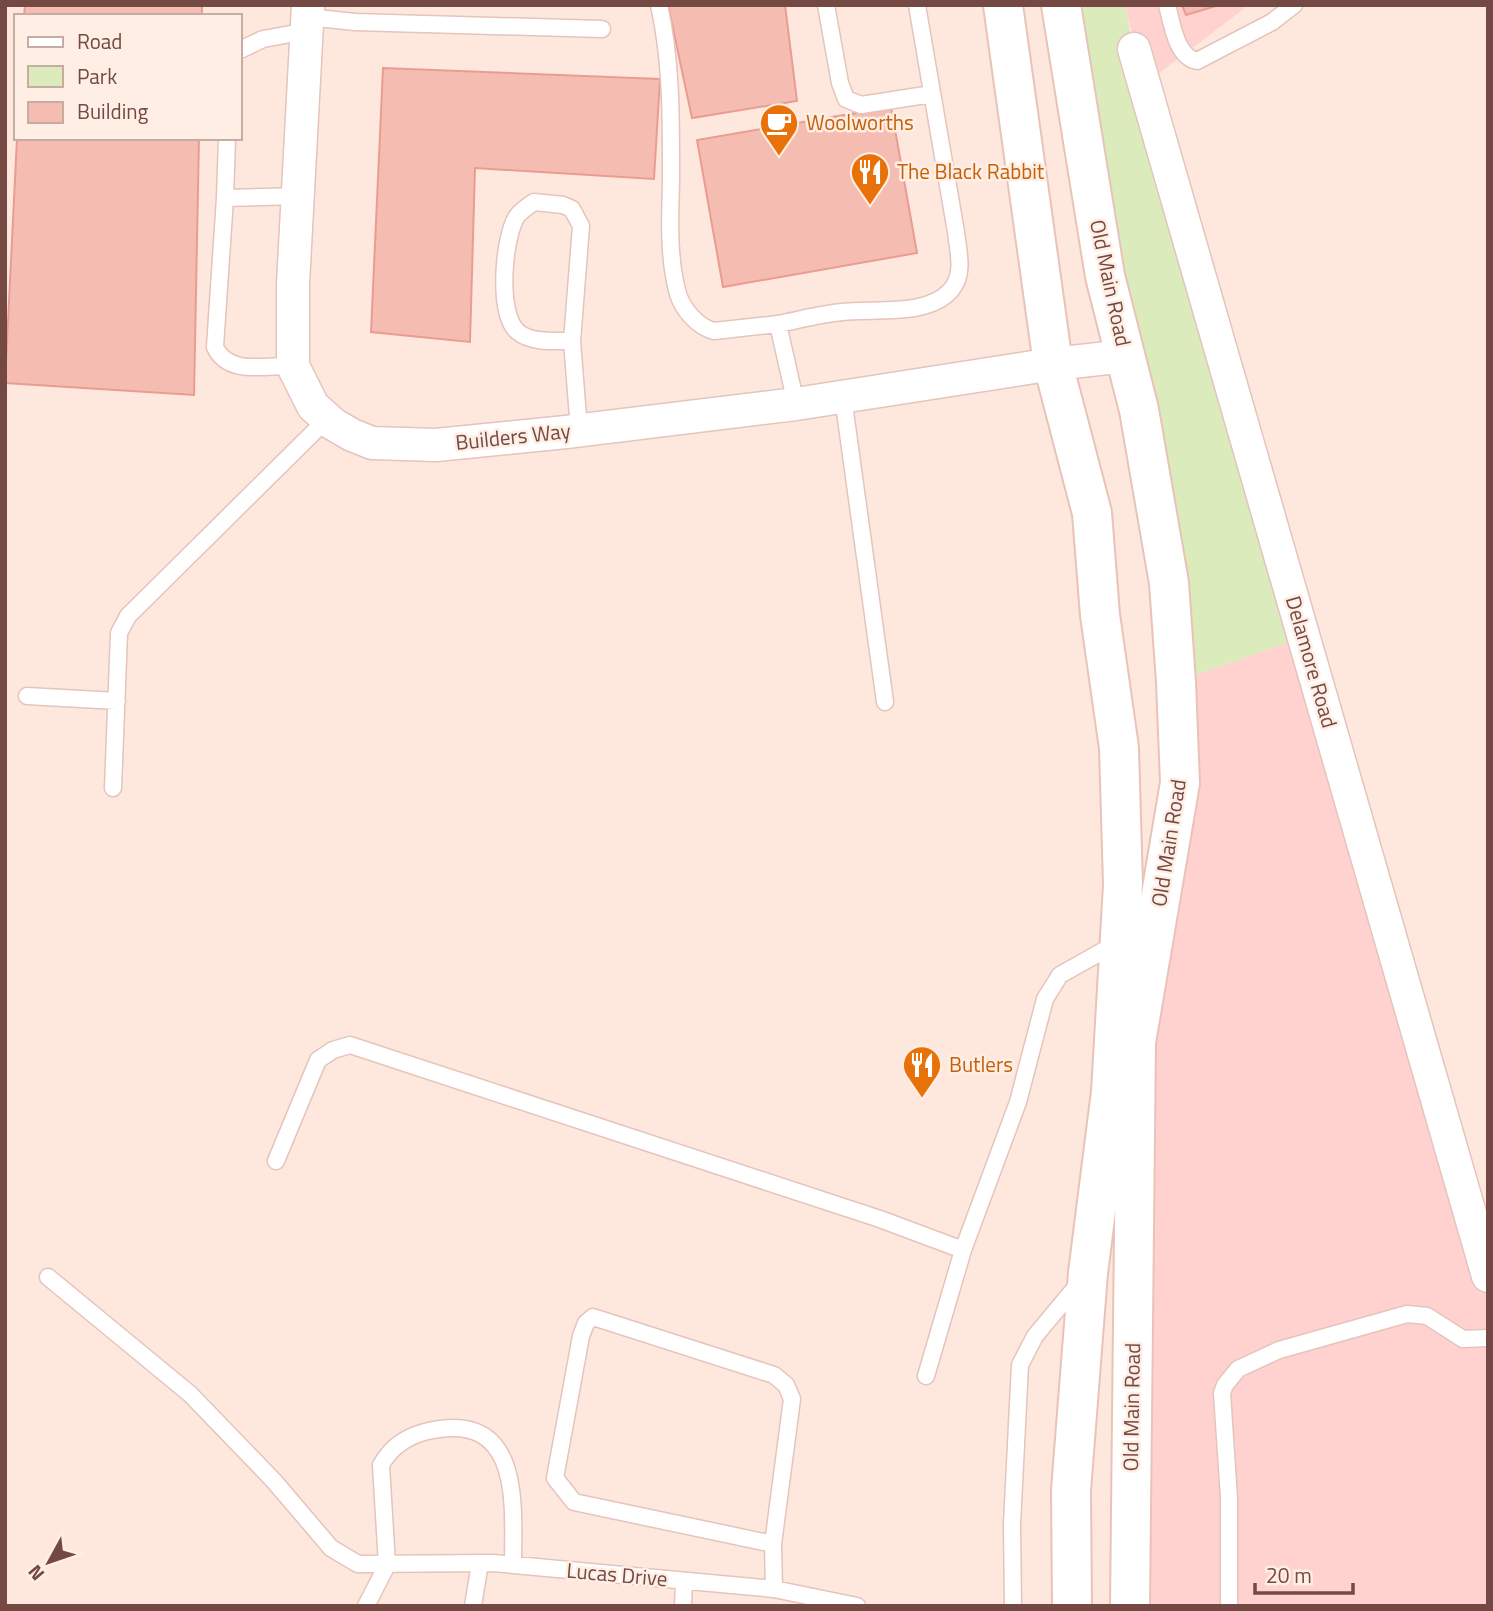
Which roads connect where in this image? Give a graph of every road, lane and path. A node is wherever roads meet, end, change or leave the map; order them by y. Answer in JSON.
{"nodes":[{"id":1,"x":659,"y":5,"type":"edge"},
{"id":2,"x":826,"y":5,"type":"edge"},
{"id":3,"x":917,"y":5,"type":"edge"},
{"id":4,"x":1003,"y":5,"type":"edge"},
{"id":5,"x":1061,"y":5,"type":"edge"},
{"id":6,"x":1167,"y":5,"type":"edge"},
{"id":7,"x":1294,"y":5,"type":"edge"},
{"id":8,"x":341,"y":13,"type":"edge"},
{"id":9,"x":307,"y":18,"type":"edge"},
{"id":10,"x":603,"y":29,"type":"dead end"},
{"id":11,"x":242,"y":49,"type":"edge"},
{"id":12,"x":1134,"y":49,"type":"dead end"},
{"id":13,"x":932,"y":94,"type":"junction"},
{"id":14,"x":227,"y":140,"type":"edge"},
{"id":15,"x":299,"y":196,"type":"junction"},
{"id":16,"x":225,"y":198,"type":"junction"},
{"id":17,"x":778,"y":324,"type":"junction"},
{"id":18,"x":572,"y":341,"type":"junction"},
{"id":19,"x":1126,"y":356,"type":"junction"},
{"id":20,"x":1053,"y":364,"type":"junction"},
{"id":21,"x":293,"y":366,"type":"junction"},
{"id":22,"x":843,"y":397,"type":"junction"},
{"id":23,"x":796,"y":404,"type":"junction"},
{"id":24,"x":327,"y":419,"type":"junction"},
{"id":25,"x":579,"y":430,"type":"junction"},
{"id":26,"x":27,"y":696,"type":"dead end"},
{"id":27,"x":117,"y":701,"type":"junction"},
{"id":28,"x":884,"y":702,"type":"dead end"},
{"id":29,"x":113,"y":789,"type":"dead end"},
{"id":30,"x":1119,"y":941,"type":"junction"},
{"id":31,"x":276,"y":1161,"type":"dead end"},
{"id":32,"x":963,"y":1250,"type":"junction"},
{"id":33,"x":1088,"y":1273,"type":"junction"},
{"id":34,"x":1488,"y":1276,"type":"edge"},
{"id":35,"x":48,"y":1277,"type":"dead end"},
{"id":36,"x":1488,"y":1338,"type":"edge"},
{"id":37,"x":926,"y":1376,"type":"dead end"},
{"id":38,"x":773,"y":1544,"type":"junction"},
{"id":39,"x":481,"y":1563,"type":"junction"},
{"id":40,"x":381,"y":1565,"type":"junction"},
{"id":41,"x":513,"y":1565,"type":"junction"},
{"id":42,"x":684,"y":1581,"type":"junction"},
{"id":43,"x":774,"y":1589,"type":"junction"},
{"id":44,"x":366,"y":1606,"type":"edge"},
{"id":45,"x":473,"y":1606,"type":"edge"},
{"id":46,"x":684,"y":1606,"type":"edge"},
{"id":47,"x":857,"y":1606,"type":"edge"},
{"id":48,"x":1013,"y":1606,"type":"edge"},
{"id":49,"x":1072,"y":1606,"type":"edge"},
{"id":50,"x":1130,"y":1606,"type":"edge"},
{"id":51,"x":1229,"y":1606,"type":"edge"}],
"edges":[{"from":1,"to":17,"type":"lane"},
{"from":2,"to":13,"type":"lane"},
{"from":3,"to":13,"type":"lane"},
{"from":4,"to":20,"type":"main road","name":"Old Main Road"},
{"from":5,"to":19,"type":"main road","name":"Old Main Road"},
{"from":6,"to":7,"type":"lane"},
{"from":8,"to":9,"type":"lane"},
{"from":8,"to":10,"type":"lane"},
{"from":9,"to":11,"type":"lane"},
{"from":9,"to":15,"type":"street","name":"Builders Way"},
{"from":12,"to":34,"type":"street","name":"Delamore Road"},
{"from":13,"to":17,"type":"lane"},
{"from":14,"to":16,"type":"lane"},
{"from":15,"to":16,"type":"lane"},
{"from":15,"to":21,"type":"street","name":"Builders Way"},
{"from":16,"to":21,"type":"lane"},
{"from":17,"to":23,"type":"lane"},
{"from":18,"to":18,"type":"lane"},
{"from":18,"to":25,"type":"lane"},
{"from":19,"to":20,"type":"street","name":"Builders Way"},
{"from":19,"to":50,"type":"main road","name":"Old Main Road"},
{"from":20,"to":22,"type":"street","name":"Builders Way"},
{"from":20,"to":30,"type":"main road","name":"Old Main Road"},
{"from":21,"to":24,"type":"street","name":"Builders Way"},
{"from":22,"to":23,"type":"street","name":"Builders Way"},
{"from":22,"to":28,"type":"lane"},
{"from":23,"to":25,"type":"street","name":"Builders Way"},
{"from":24,"to":25,"type":"street","name":"Builders Way"},
{"from":24,"to":27,"type":"lane"},
{"from":26,"to":27,"type":"lane"},
{"from":27,"to":29,"type":"lane"},
{"from":30,"to":32,"type":"lane"},
{"from":30,"to":33,"type":"main road","name":"Old Main Road"},
{"from":31,"to":32,"type":"lane"},
{"from":32,"to":37,"type":"lane"},
{"from":33,"to":48,"type":"lane"},
{"from":33,"to":49,"type":"main road","name":"Old Main Road"},
{"from":35,"to":40,"type":"lane","name":"Lucas Drive"},
{"from":36,"to":51,"type":"lane"},
{"from":38,"to":38,"type":"lane"},
{"from":38,"to":43,"type":"lane"},
{"from":39,"to":40,"type":"lane","name":"Lucas Drive"},
{"from":39,"to":41,"type":"lane","name":"Lucas Drive"},
{"from":39,"to":45,"type":"lane"},
{"from":40,"to":41,"type":"lane"},
{"from":40,"to":44,"type":"lane"},
{"from":41,"to":42,"type":"lane","name":"Lucas Drive"},
{"from":42,"to":43,"type":"lane","name":"Lucas Drive"},
{"from":42,"to":46,"type":"lane"},
{"from":43,"to":47,"type":"lane","name":"Lucas Drive"}]}
